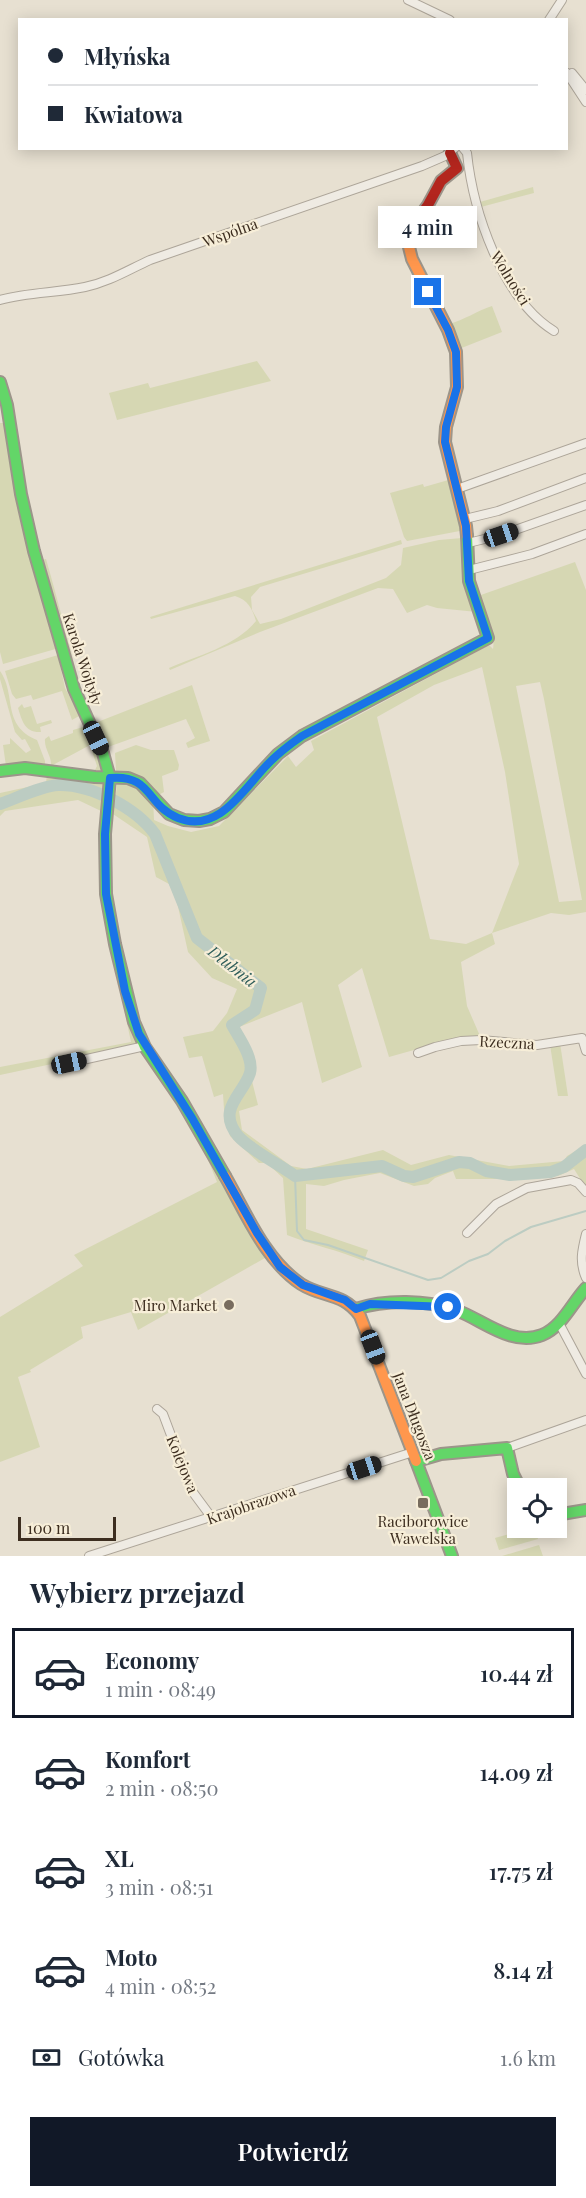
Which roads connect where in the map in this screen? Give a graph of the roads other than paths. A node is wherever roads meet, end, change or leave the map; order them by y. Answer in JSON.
{"nodes":[{"id":1,"x":408,"y":0,"type":"edge"},
{"id":2,"x":562,"y":0,"type":"edge"},
{"id":3,"x":440,"y":18,"type":"edge"},
{"id":4,"x":550,"y":18,"type":"edge"},
{"id":5,"x":568,"y":69,"type":"edge"},
{"id":6,"x":568,"y":75,"type":"edge"},
{"id":7,"x":586,"y":90,"type":"edge"},
{"id":8,"x":586,"y":102,"type":"edge"},
{"id":9,"x":465,"y":150,"type":"edge"},
{"id":10,"x":452,"y":151,"type":"edge"},
{"id":11,"x":0,"y":300,"type":"edge"},
{"id":12,"x":554,"y":331,"type":"dead end"},
{"id":13,"x":0,"y":382,"type":"edge"},
{"id":14,"x":586,"y":443,"type":"edge"},
{"id":15,"x":586,"y":478,"type":"edge"},
{"id":16,"x":457,"y":489,"type":"junction"},
{"id":17,"x":586,"y":505,"type":"edge"},
{"id":18,"x":465,"y":519,"type":"junction"},
{"id":19,"x":586,"y":534,"type":"edge"},
{"id":20,"x":468,"y":543,"type":"junction"},
{"id":21,"x":469,"y":570,"type":"junction"},
{"id":22,"x":0,"y":771,"type":"edge"},
{"id":23,"x":110,"y":782,"type":"junction"},
{"id":24,"x":145,"y":1047,"type":"junction"},
{"id":25,"x":586,"y":1051,"type":"edge"},
{"id":26,"x":418,"y":1053,"type":"dead end"},
{"id":27,"x":69,"y":1063,"type":"dead end"},
{"id":28,"x":586,"y":1192,"type":"edge"},
{"id":29,"x":467,"y":1233,"type":"dead end"},
{"id":30,"x":586,"y":1234,"type":"edge"},
{"id":31,"x":586,"y":1278,"type":"edge"},
{"id":32,"x":586,"y":1288,"type":"edge"},
{"id":33,"x":356,"y":1309,"type":"junction"},
{"id":34,"x":559,"y":1323,"type":"junction"},
{"id":35,"x":586,"y":1374,"type":"edge"},
{"id":36,"x":157,"y":1409,"type":"dead end"},
{"id":37,"x":586,"y":1420,"type":"edge"},
{"id":38,"x":507,"y":1448,"type":"junction"},
{"id":39,"x":415,"y":1456,"type":"junction"},
{"id":40,"x":515,"y":1478,"type":"edge"},
{"id":41,"x":586,"y":1510,"type":"edge"},
{"id":42,"x":567,"y":1513,"type":"edge"},
{"id":43,"x":212,"y":1518,"type":"junction"},
{"id":44,"x":89,"y":1556,"type":"edge"},
{"id":45,"x":452,"y":1556,"type":"edge"}],
"edges":[{"from":1,"to":3,"type":"street"},
{"from":2,"to":4,"type":"street"},
{"from":5,"to":7,"type":"street"},
{"from":6,"to":8,"type":"street"},
{"from":9,"to":12,"type":"street","name":"Wolności"},
{"from":10,"to":11,"type":"street","name":"Wspólna"},
{"from":10,"to":16,"type":"street"},
{"from":13,"to":23,"type":"street","name":"Karola Wojtyły"},
{"from":14,"to":16,"type":"street"},
{"from":15,"to":18,"type":"street"},
{"from":16,"to":18,"type":"street"},
{"from":17,"to":20,"type":"street"},
{"from":18,"to":20,"type":"street"},
{"from":19,"to":21,"type":"street"},
{"from":20,"to":21,"type":"street"},
{"from":21,"to":23,"type":"street"},
{"from":22,"to":23,"type":"street"},
{"from":23,"to":24,"type":"street","name":"Karola Wojtyły"},
{"from":24,"to":27,"type":"street"},
{"from":24,"to":33,"type":"street"},
{"from":25,"to":26,"type":"street","name":"Rzeczna"},
{"from":28,"to":29,"type":"street"},
{"from":30,"to":31,"type":"street"},
{"from":32,"to":34,"type":"street"},
{"from":33,"to":34,"type":"street"},
{"from":33,"to":39,"type":"street","name":"Jana Długosza"},
{"from":34,"to":35,"type":"street"},
{"from":36,"to":43,"type":"street","name":"Kolejowa"},
{"from":37,"to":38,"type":"street"},
{"from":38,"to":39,"type":"street"},
{"from":38,"to":40,"type":"street"},
{"from":39,"to":43,"type":"street","name":"Krajobrazowa"},
{"from":39,"to":45,"type":"street","name":"Jana Długosza"},
{"from":41,"to":42,"type":"street"},
{"from":43,"to":44,"type":"street","name":"Krajobrazowa"}]}
